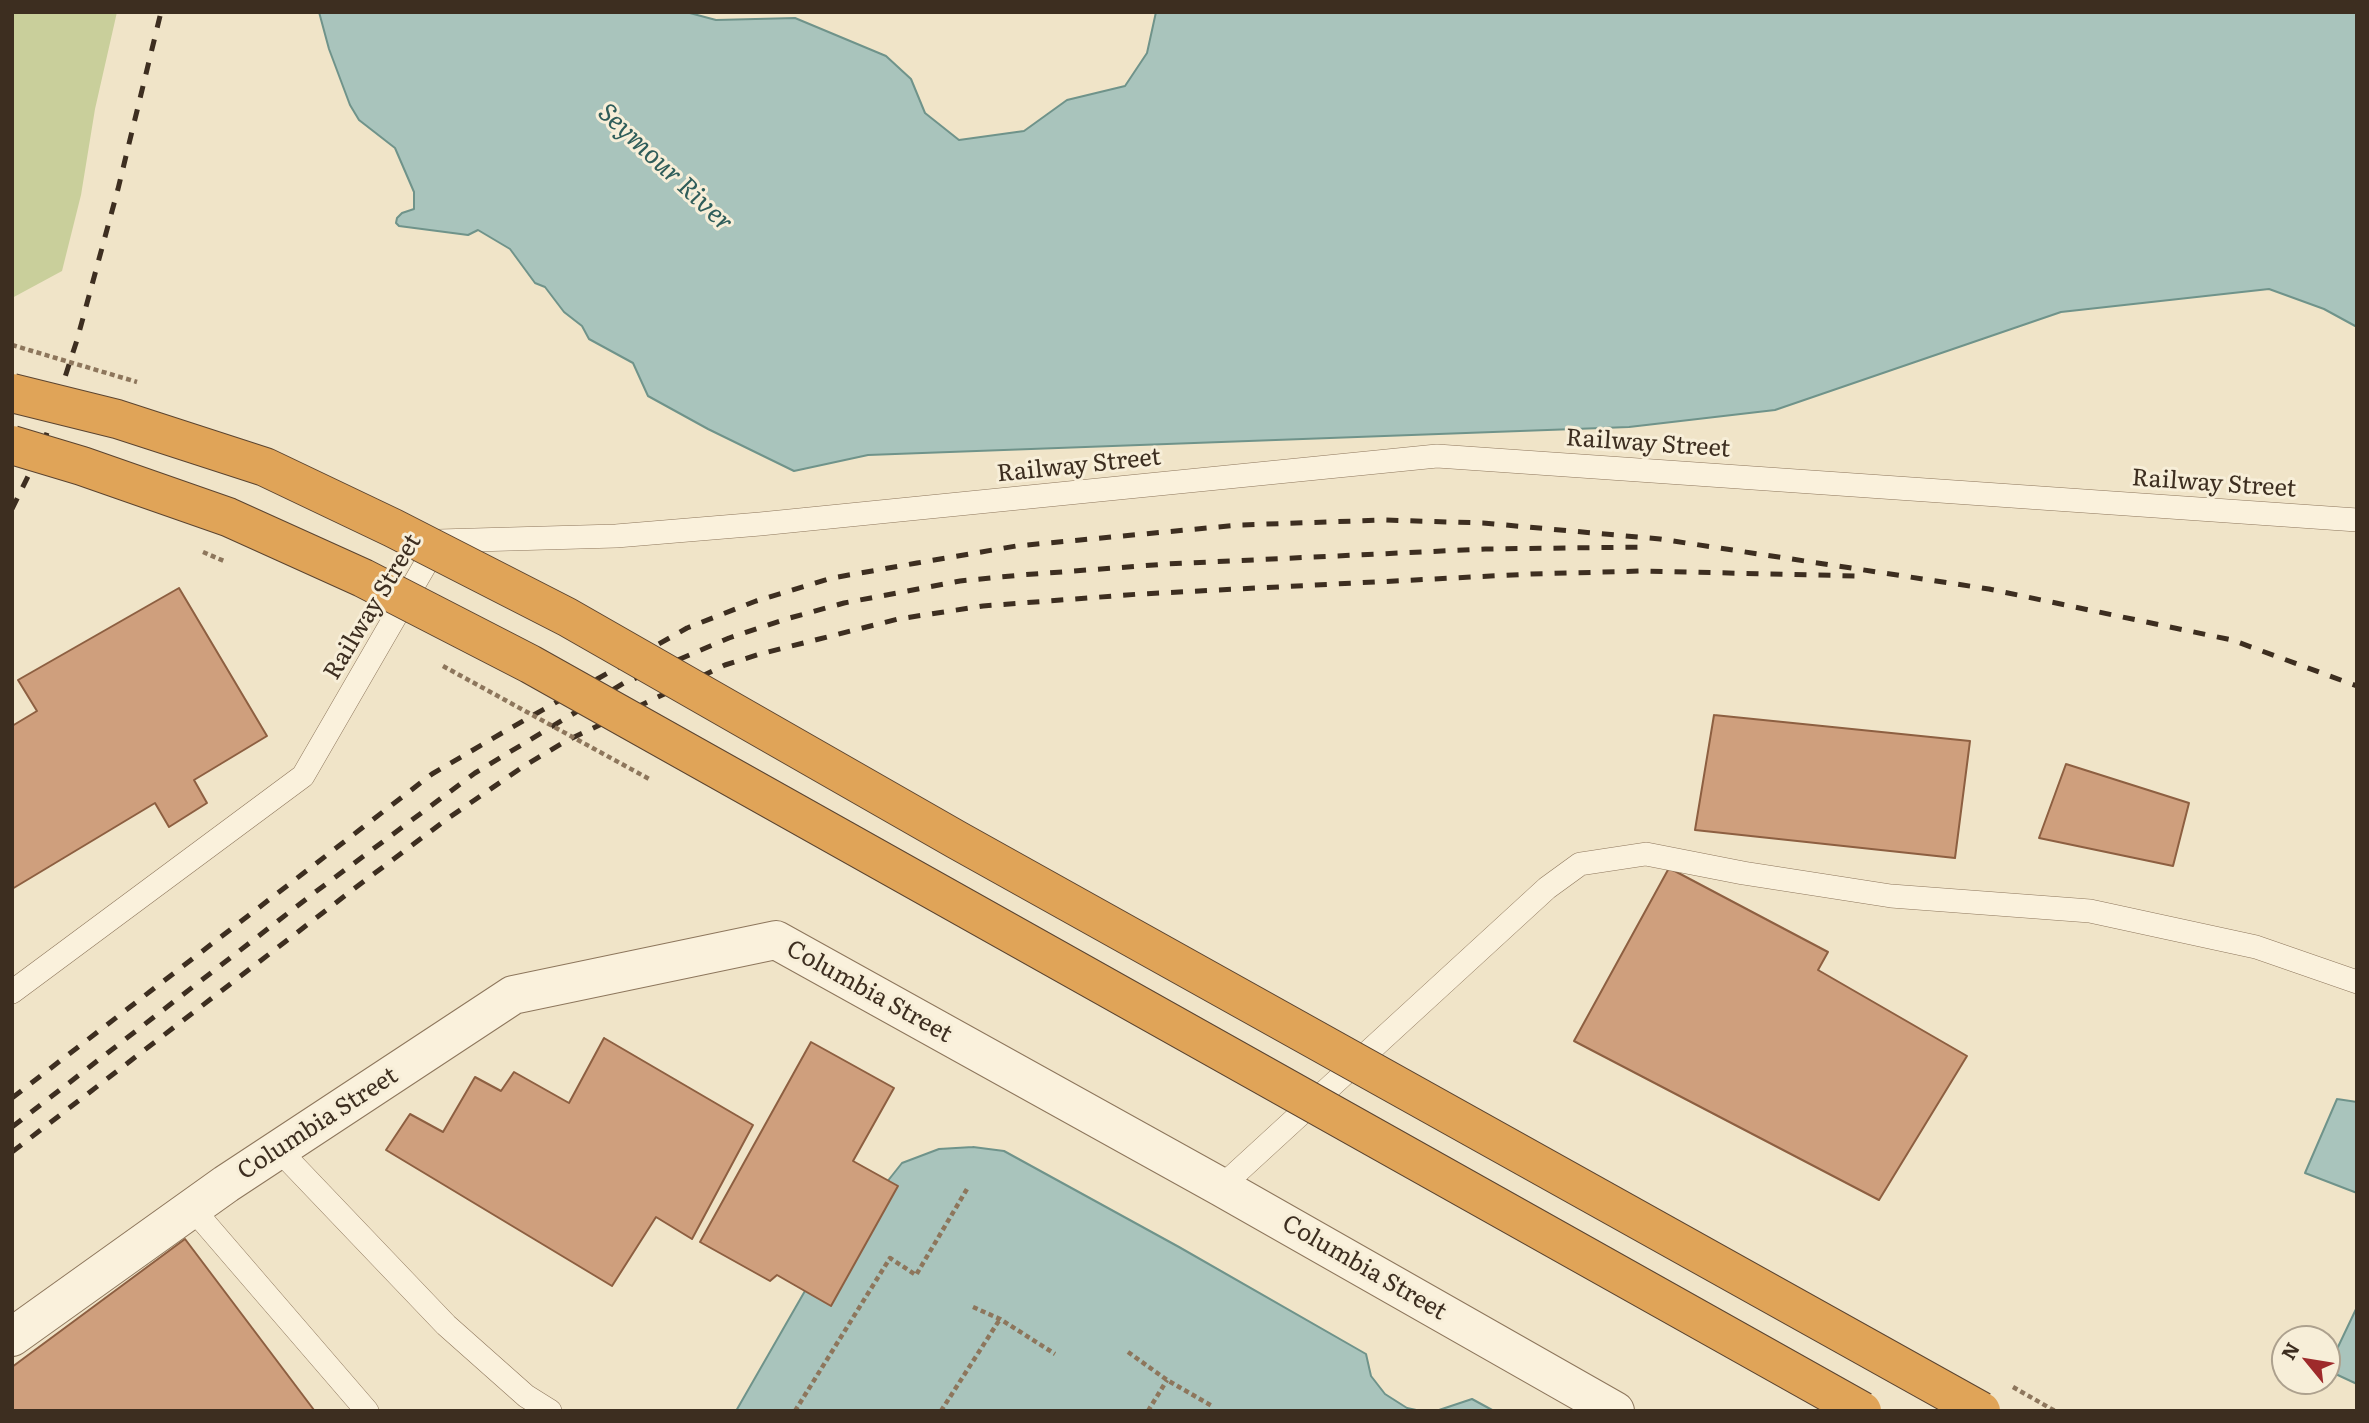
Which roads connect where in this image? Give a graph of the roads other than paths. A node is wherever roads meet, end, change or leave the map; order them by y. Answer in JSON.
{"nodes":[{"id":1,"x":12,"y":393,"type":"edge"},
{"id":2,"x":12,"y":445,"type":"edge"},
{"id":3,"x":2357,"y":520,"type":"edge"},
{"id":4,"x":2357,"y":982,"type":"edge"},
{"id":5,"x":12,"y":992,"type":"edge"},
{"id":6,"x":278,"y":1149,"type":"junction"},
{"id":7,"x":1221,"y":1187,"type":"junction"},
{"id":8,"x":192,"y":1208,"type":"junction"},
{"id":9,"x":12,"y":1337,"type":"edge"},
{"id":10,"x":367,"y":1411,"type":"edge"},
{"id":11,"x":550,"y":1411,"type":"edge"},
{"id":12,"x":1615,"y":1411,"type":"edge"},
{"id":13,"x":1862,"y":1411,"type":"edge"},
{"id":14,"x":1981,"y":1411,"type":"edge"}],
"edges":[{"from":1,"to":14,"type":"highway","bridge":true},
{"from":2,"to":13,"type":"highway","bridge":true},
{"from":3,"to":5,"type":"lane","name":"Railway Street"},
{"from":4,"to":7,"type":"lane"},
{"from":6,"to":7,"type":"street","name":"Columbia Street"},
{"from":6,"to":8,"type":"street","name":"Columbia Street"},
{"from":6,"to":11,"type":"lane"},
{"from":7,"to":12,"type":"street","name":"Columbia Street"},
{"from":8,"to":9,"type":"street","name":"Columbia Street"},
{"from":8,"to":10,"type":"lane"}]}
